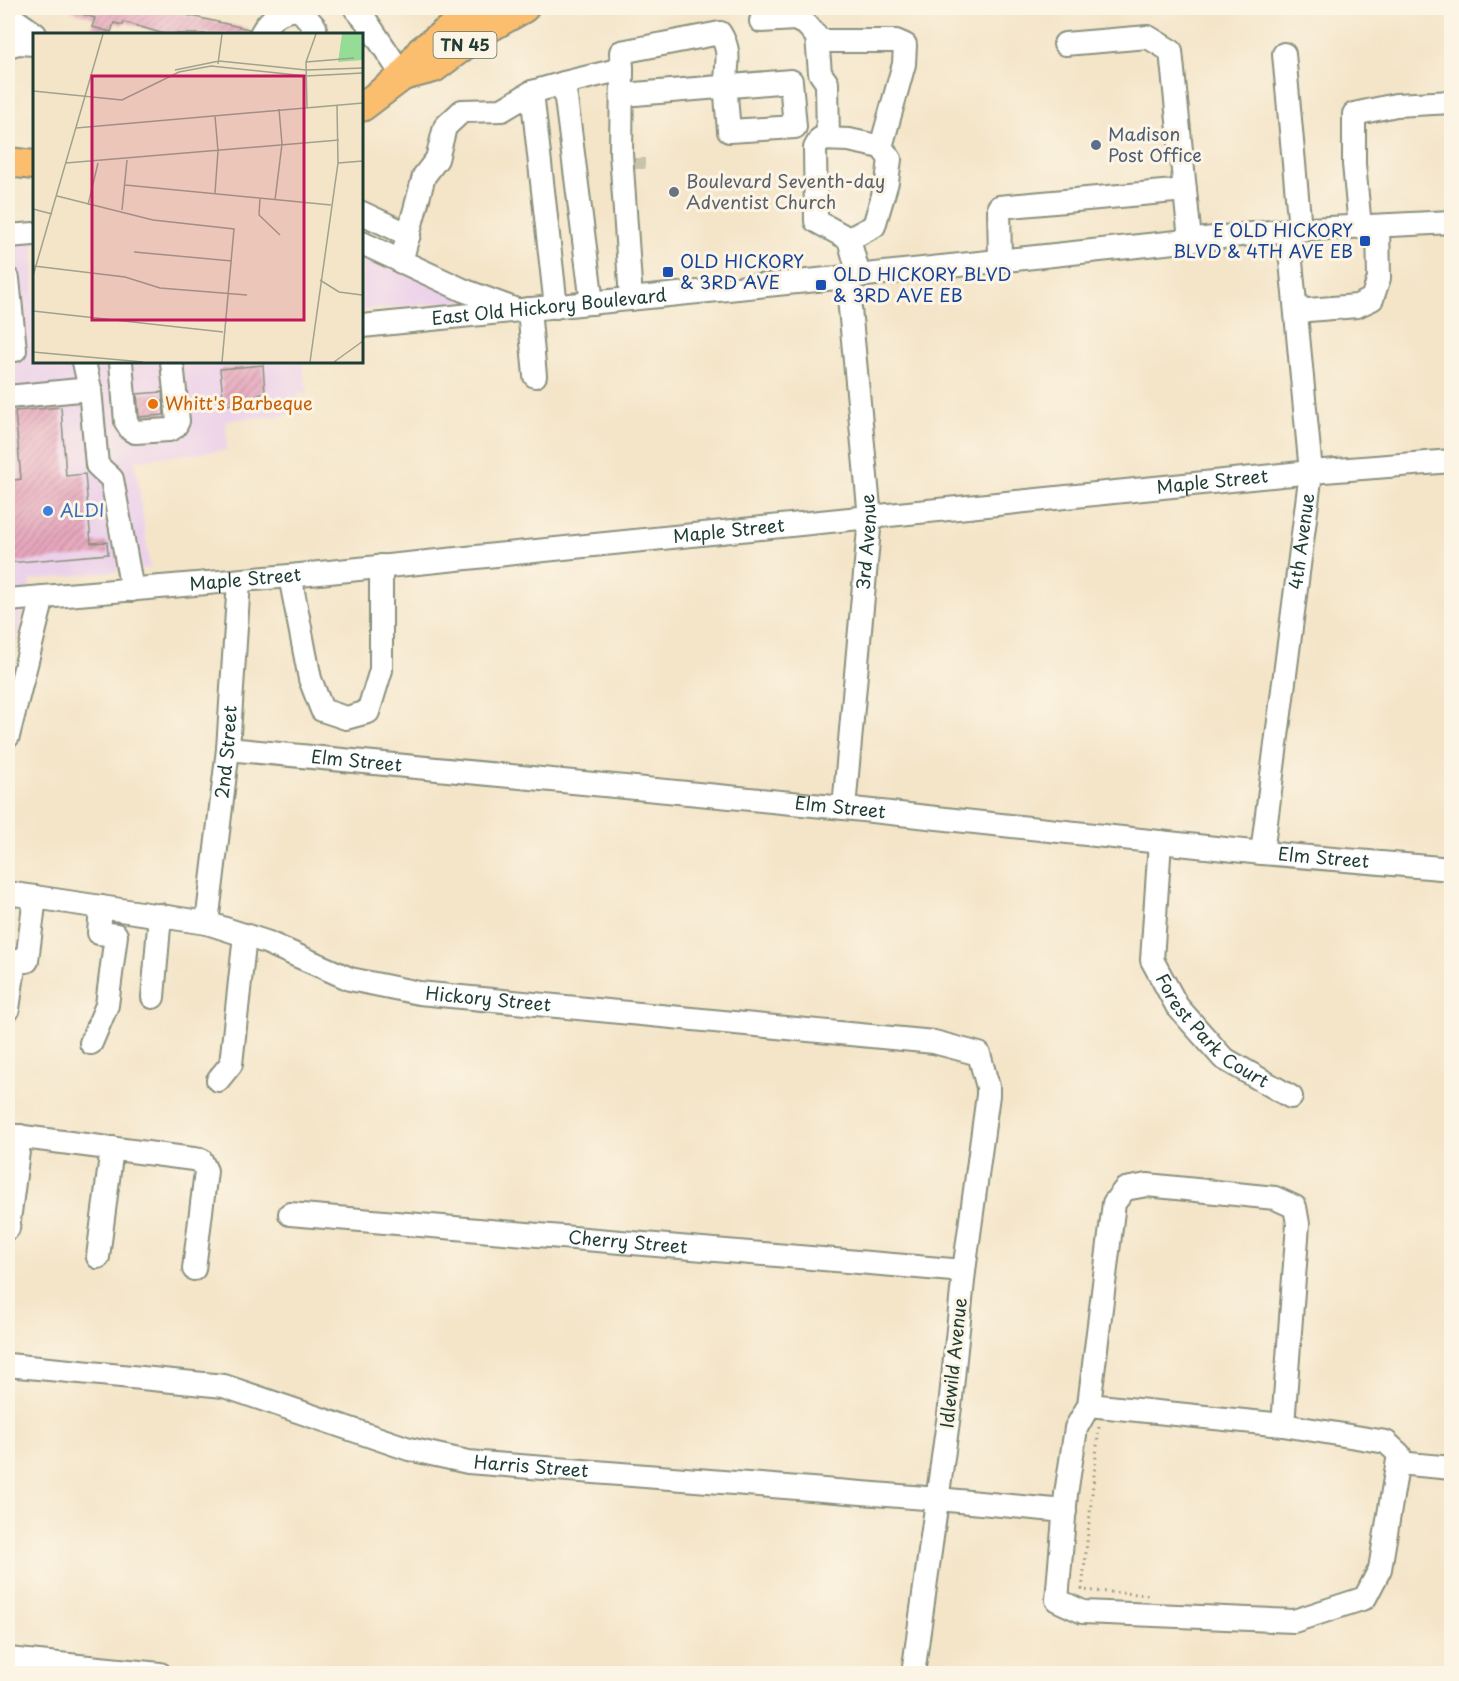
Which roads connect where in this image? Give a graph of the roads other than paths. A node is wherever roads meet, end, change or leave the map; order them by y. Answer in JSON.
{"nodes":[{"id":1,"x":355,"y":8,"type":"edge"},
{"id":2,"x":481,"y":8,"type":"edge"},
{"id":3,"x":524,"y":8,"type":"edge"},
{"id":4,"x":301,"y":9,"type":"edge"},
{"id":5,"x":8,"y":15,"type":"edge"},
{"id":6,"x":761,"y":21,"type":"dead end"},
{"id":7,"x":34,"y":33,"type":"edge"},
{"id":8,"x":262,"y":33,"type":"edge"},
{"id":9,"x":312,"y":33,"type":"edge"},
{"id":10,"x":818,"y":41,"type":"junction"},
{"id":11,"x":33,"y":44,"type":"edge"},
{"id":12,"x":1065,"y":44,"type":"dead end"},
{"id":13,"x":8,"y":46,"type":"edge"},
{"id":14,"x":1284,"y":54,"type":"dead end"},
{"id":15,"x":622,"y":69,"type":"junction"},
{"id":16,"x":403,"y":76,"type":"junction"},
{"id":17,"x":564,"y":83,"type":"junction"},
{"id":18,"x":532,"y":92,"type":"junction"},
{"id":19,"x":623,"y":95,"type":"junction"},
{"id":20,"x":1452,"y":102,"type":"edge"},
{"id":21,"x":363,"y":106,"type":"edge"},
{"id":22,"x":828,"y":139,"type":"junction"},
{"id":23,"x":881,"y":147,"type":"junction"},
{"id":24,"x":630,"y":156,"type":"junction"},
{"id":25,"x":8,"y":162,"type":"edge"},
{"id":26,"x":33,"y":165,"type":"edge"},
{"id":27,"x":1185,"y":190,"type":"junction"},
{"id":28,"x":624,"y":192,"type":"junction"},
{"id":29,"x":363,"y":213,"type":"edge"},
{"id":30,"x":1452,"y":222,"type":"edge"},
{"id":31,"x":1369,"y":226,"type":"junction"},
{"id":32,"x":1294,"y":229,"type":"junction"},
{"id":33,"x":399,"y":231,"type":"junction"},
{"id":34,"x":33,"y":234,"type":"edge"},
{"id":35,"x":8,"y":236,"type":"edge"},
{"id":36,"x":849,"y":239,"type":"junction"},
{"id":37,"x":1190,"y":240,"type":"junction"},
{"id":38,"x":370,"y":247,"type":"edge"},
{"id":39,"x":1000,"y":260,"type":"junction"},
{"id":40,"x":401,"y":262,"type":"junction"},
{"id":41,"x":853,"y":276,"type":"junction"},
{"id":42,"x":8,"y":279,"type":"edge"},
{"id":43,"x":631,"y":299,"type":"junction"},
{"id":44,"x":592,"y":303,"type":"junction"},
{"id":45,"x":556,"y":307,"type":"junction"},
{"id":46,"x":524,"y":310,"type":"junction"},
{"id":47,"x":1296,"y":311,"type":"junction"},
{"id":48,"x":9,"y":312,"type":"edge"},
{"id":49,"x":363,"y":326,"type":"edge"},
{"id":50,"x":19,"y":349,"type":"edge"},
{"id":51,"x":84,"y":363,"type":"edge"},
{"id":52,"x":121,"y":363,"type":"edge"},
{"id":53,"x":172,"y":363,"type":"edge"},
{"id":54,"x":535,"y":376,"type":"dead end"},
{"id":55,"x":90,"y":389,"type":"junction"},
{"id":56,"x":8,"y":397,"type":"edge"},
{"id":57,"x":1452,"y":461,"type":"edge"},
{"id":58,"x":1311,"y":472,"type":"junction"},
{"id":59,"x":870,"y":518,"type":"junction"},
{"id":60,"x":381,"y":566,"type":"junction"},
{"id":61,"x":290,"y":576,"type":"junction"},
{"id":62,"x":239,"y":580,"type":"junction"},
{"id":63,"x":132,"y":590,"type":"junction"},
{"id":64,"x":43,"y":597,"type":"junction"},
{"id":65,"x":8,"y":600,"type":"edge"},
{"id":66,"x":8,"y":736,"type":"edge"},
{"id":67,"x":228,"y":749,"type":"junction"},
{"id":68,"x":844,"y":808,"type":"junction"},
{"id":69,"x":1160,"y":842,"type":"junction"},
{"id":70,"x":1262,"y":853,"type":"junction"},
{"id":71,"x":1452,"y":869,"type":"edge"},
{"id":72,"x":8,"y":893,"type":"edge"},
{"id":73,"x":35,"y":897,"type":"junction"},
{"id":74,"x":101,"y":907,"type":"junction"},
{"id":75,"x":160,"y":915,"type":"junction"},
{"id":76,"x":207,"y":922,"type":"junction"},
{"id":77,"x":245,"y":935,"type":"junction"},
{"id":78,"x":153,"y":997,"type":"dead end"},
{"id":79,"x":8,"y":1009,"type":"edge"},
{"id":80,"x":91,"y":1043,"type":"dead end"},
{"id":81,"x":980,"y":1054,"type":"joint"},
{"id":82,"x":218,"y":1080,"type":"dead end"},
{"id":83,"x":1291,"y":1097,"type":"dead end"},
{"id":84,"x":14,"y":1136,"type":"edge"},
{"id":85,"x":112,"y":1148,"type":"junction"},
{"id":86,"x":290,"y":1214,"type":"dead end"},
{"id":87,"x":8,"y":1228,"type":"edge"},
{"id":88,"x":98,"y":1257,"type":"dead end"},
{"id":89,"x":194,"y":1269,"type":"dead end"},
{"id":90,"x":964,"y":1271,"type":"junction"},
{"id":91,"x":8,"y":1365,"type":"edge"},
{"id":92,"x":1094,"y":1415,"type":"junction"},
{"id":93,"x":1283,"y":1425,"type":"junction"},
{"id":94,"x":1398,"y":1463,"type":"junction"},
{"id":95,"x":1452,"y":1468,"type":"edge"},
{"id":96,"x":938,"y":1499,"type":"junction"},
{"id":97,"x":1065,"y":1510,"type":"junction"},
{"id":98,"x":8,"y":1659,"type":"edge"},
{"id":99,"x":160,"y":1674,"type":"edge"},
{"id":100,"x":913,"y":1674,"type":"edge"}],
"edges":[{"from":1,"to":16,"type":"street"},
{"from":2,"to":16,"type":"main road","number":"TN 45"},
{"from":3,"to":16,"type":"main road","number":"TN 45"},
{"from":4,"to":8,"type":"street"},
{"from":4,"to":9,"type":"street"},
{"from":5,"to":7,"type":"street"},
{"from":6,"to":10,"type":"street"},
{"from":10,"to":22,"type":"street"},
{"from":10,"to":23,"type":"street"},
{"from":11,"to":13,"type":"street"},
{"from":12,"to":27,"type":"street"},
{"from":14,"to":32,"type":"street","name":"4th Avenue"},
{"from":15,"to":17,"type":"street"},
{"from":15,"to":19,"type":"street"},
{"from":15,"to":19,"type":"street"},
{"from":16,"to":21,"type":"main road","number":"TN 45"},
{"from":17,"to":18,"type":"street"},
{"from":17,"to":44,"type":"street"},
{"from":18,"to":33,"type":"street"},
{"from":18,"to":45,"type":"street"},
{"from":19,"to":24,"type":"street"},
{"from":20,"to":31,"type":"street"},
{"from":22,"to":23,"type":"street"},
{"from":22,"to":36,"type":"street"},
{"from":23,"to":36,"type":"street"},
{"from":24,"to":28,"type":"street"},
{"from":24,"to":28,"type":"street"},
{"from":25,"to":26,"type":"main road"},
{"from":27,"to":37,"type":"street"},
{"from":27,"to":39,"type":"street"},
{"from":28,"to":43,"type":"street"},
{"from":29,"to":33,"type":"street"},
{"from":30,"to":31,"type":"street","name":"East Old Hickory Boulevard"},
{"from":31,"to":32,"type":"street","name":"East Old Hickory Boulevard"},
{"from":31,"to":47,"type":"street"},
{"from":32,"to":37,"type":"street","name":"East Old Hickory Boulevard"},
{"from":32,"to":47,"type":"street","name":"4th Avenue"},
{"from":33,"to":38,"type":"street"},
{"from":33,"to":40,"type":"street"},
{"from":34,"to":35,"type":"street"},
{"from":36,"to":41,"type":"street","name":"3rd Avenue"},
{"from":37,"to":39,"type":"street","name":"East Old Hickory Boulevard"},
{"from":38,"to":40,"type":"street"},
{"from":39,"to":41,"type":"street","name":"East Old Hickory Boulevard"},
{"from":40,"to":46,"type":"street"},
{"from":41,"to":43,"type":"street","name":"East Old Hickory Boulevard"},
{"from":41,"to":59,"type":"street","name":"3rd Avenue"},
{"from":42,"to":48,"type":"street"},
{"from":43,"to":44,"type":"street","name":"East Old Hickory Boulevard"},
{"from":44,"to":45,"type":"street","name":"East Old Hickory Boulevard"},
{"from":45,"to":46,"type":"street","name":"East Old Hickory Boulevard"},
{"from":46,"to":49,"type":"street","name":"East Old Hickory Boulevard"},
{"from":46,"to":54,"type":"street"},
{"from":47,"to":58,"type":"street","name":"4th Avenue"},
{"from":48,"to":50,"type":"street"},
{"from":51,"to":55,"type":"street"},
{"from":52,"to":53,"type":"street"},
{"from":55,"to":56,"type":"street"},
{"from":55,"to":63,"type":"street"},
{"from":57,"to":58,"type":"street","name":"Maple Street"},
{"from":58,"to":59,"type":"street","name":"Maple Street"},
{"from":58,"to":70,"type":"street","name":"4th Avenue"},
{"from":59,"to":60,"type":"street","name":"Maple Street"},
{"from":59,"to":68,"type":"street","name":"3rd Avenue"},
{"from":60,"to":61,"type":"street","name":"Maple Street"},
{"from":60,"to":61,"type":"street"},
{"from":61,"to":62,"type":"street","name":"Maple Street"},
{"from":62,"to":63,"type":"street","name":"Maple Street"},
{"from":62,"to":67,"type":"street","name":"2nd Street"},
{"from":63,"to":64,"type":"street","name":"Maple Street"},
{"from":64,"to":65,"type":"street","name":"Maple Street"},
{"from":64,"to":66,"type":"street"},
{"from":67,"to":68,"type":"street","name":"Elm Street"},
{"from":67,"to":76,"type":"street","name":"2nd Street"},
{"from":68,"to":69,"type":"street","name":"Elm Street"},
{"from":69,"to":70,"type":"street","name":"Elm Street"},
{"from":69,"to":83,"type":"street","name":"Forest Park Court"},
{"from":70,"to":71,"type":"street","name":"Elm Street"},
{"from":72,"to":73,"type":"street","name":"Hickory Street"},
{"from":73,"to":74,"type":"street","name":"Hickory Street"},
{"from":73,"to":79,"type":"street"},
{"from":74,"to":75,"type":"street","name":"Hickory Street"},
{"from":74,"to":80,"type":"street"},
{"from":75,"to":76,"type":"street","name":"Hickory Street"},
{"from":75,"to":78,"type":"street"},
{"from":76,"to":77,"type":"street","name":"Hickory Street"},
{"from":77,"to":81,"type":"street","name":"Hickory Street"},
{"from":77,"to":82,"type":"street"},
{"from":81,"to":90,"type":"street","name":"Idlewild Avenue"},
{"from":84,"to":85,"type":"street"},
{"from":84,"to":87,"type":"street"},
{"from":85,"to":88,"type":"street"},
{"from":85,"to":89,"type":"street"},
{"from":86,"to":90,"type":"street","name":"Cherry Street"},
{"from":90,"to":96,"type":"street","name":"Idlewild Avenue"},
{"from":91,"to":96,"type":"street","name":"Harris Street"},
{"from":92,"to":93,"type":"street"},
{"from":92,"to":93,"type":"street"},
{"from":92,"to":97,"type":"street"},
{"from":93,"to":94,"type":"street"},
{"from":94,"to":95,"type":"street"},
{"from":94,"to":97,"type":"street"},
{"from":96,"to":97,"type":"street","name":"Harris Street"},
{"from":96,"to":100,"type":"street","name":"Idlewild Avenue"},
{"from":98,"to":99,"type":"street"}]}
